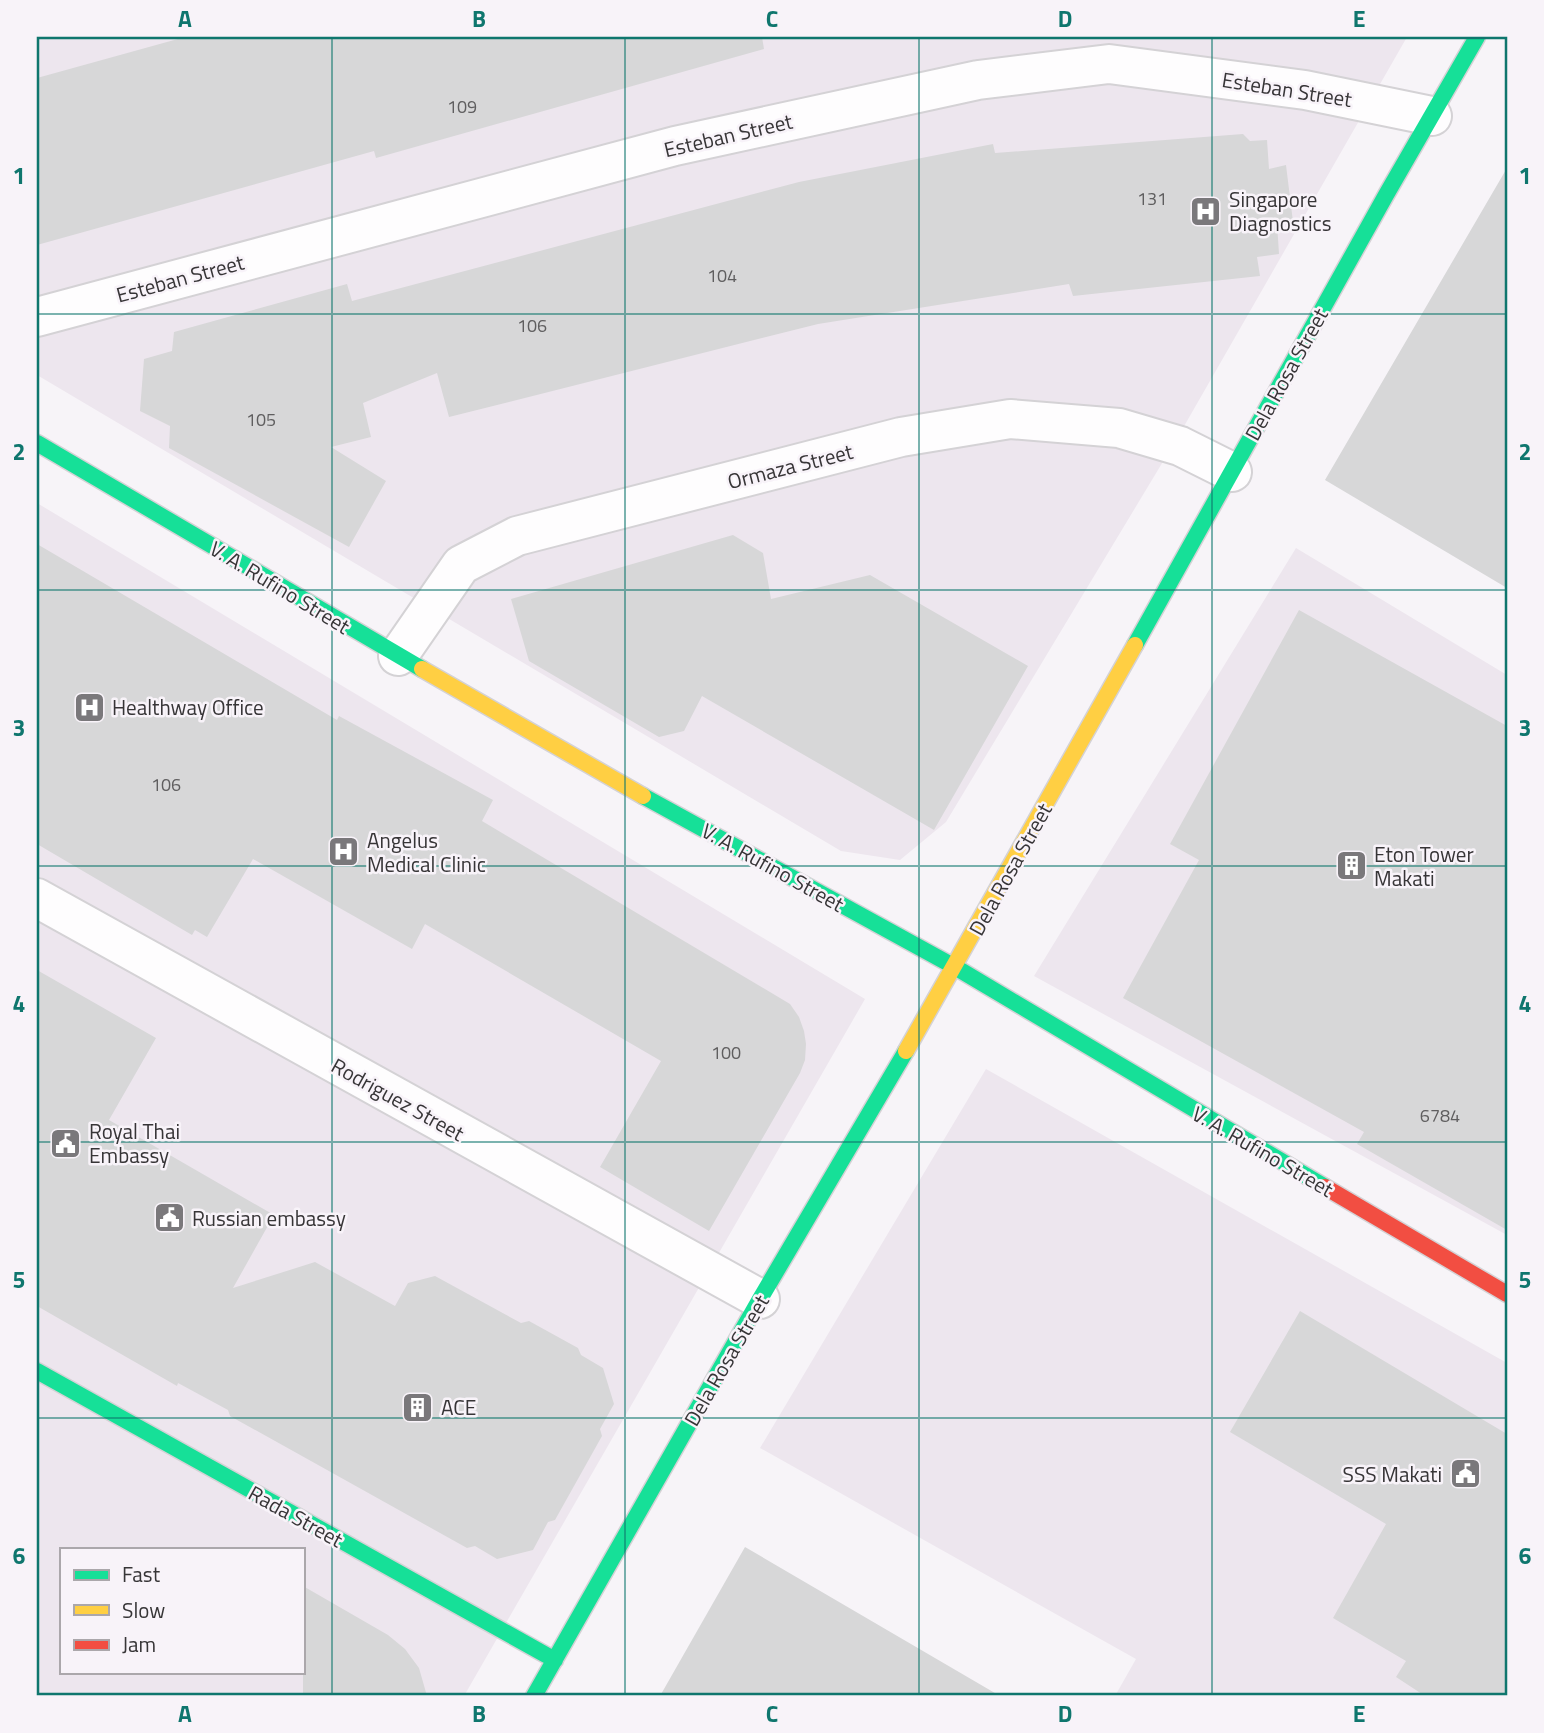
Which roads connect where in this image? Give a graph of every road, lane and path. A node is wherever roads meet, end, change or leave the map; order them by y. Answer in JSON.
{"nodes":[{"id":1,"x":1477,"y":37,"type":"edge"},
{"id":2,"x":1432,"y":116,"type":"junction"},
{"id":3,"x":37,"y":317,"type":"edge"},
{"id":4,"x":37,"y":443,"type":"edge"},
{"id":5,"x":1232,"y":472,"type":"junction"},
{"id":6,"x":398,"y":656,"type":"junction"},
{"id":7,"x":37,"y":898,"type":"edge"},
{"id":8,"x":955,"y":967,"type":"junction"},
{"id":9,"x":1507,"y":1294,"type":"edge"},
{"id":10,"x":760,"y":1298,"type":"junction"},
{"id":11,"x":37,"y":1371,"type":"edge"},
{"id":12,"x":555,"y":1660,"type":"junction"},
{"id":13,"x":534,"y":1696,"type":"edge"}],
"edges":[{"from":1,"to":2,"type":"street","name":"Dela Rosa Street"},
{"from":2,"to":3,"type":"street","name":"Esteban Street"},
{"from":2,"to":5,"type":"street","name":"Dela Rosa Street"},
{"from":4,"to":6,"type":"street","name":"V. A. Rufino Street"},
{"from":5,"to":6,"type":"street","name":"Ormaza Street"},
{"from":5,"to":8,"type":"street","name":"Dela Rosa Street"},
{"from":6,"to":8,"type":"street","name":"V. A. Rufino Street"},
{"from":7,"to":10,"type":"street","name":"Rodriguez Street"},
{"from":8,"to":9,"type":"street","name":"V. A. Rufino Street"},
{"from":8,"to":10,"type":"street","name":"Dela Rosa Street"},
{"from":10,"to":12,"type":"street","name":"Dela Rosa Street"},
{"from":11,"to":12,"type":"street","name":"Rada Street"},
{"from":12,"to":13,"type":"street","name":"Dela Rosa Street"}]}
